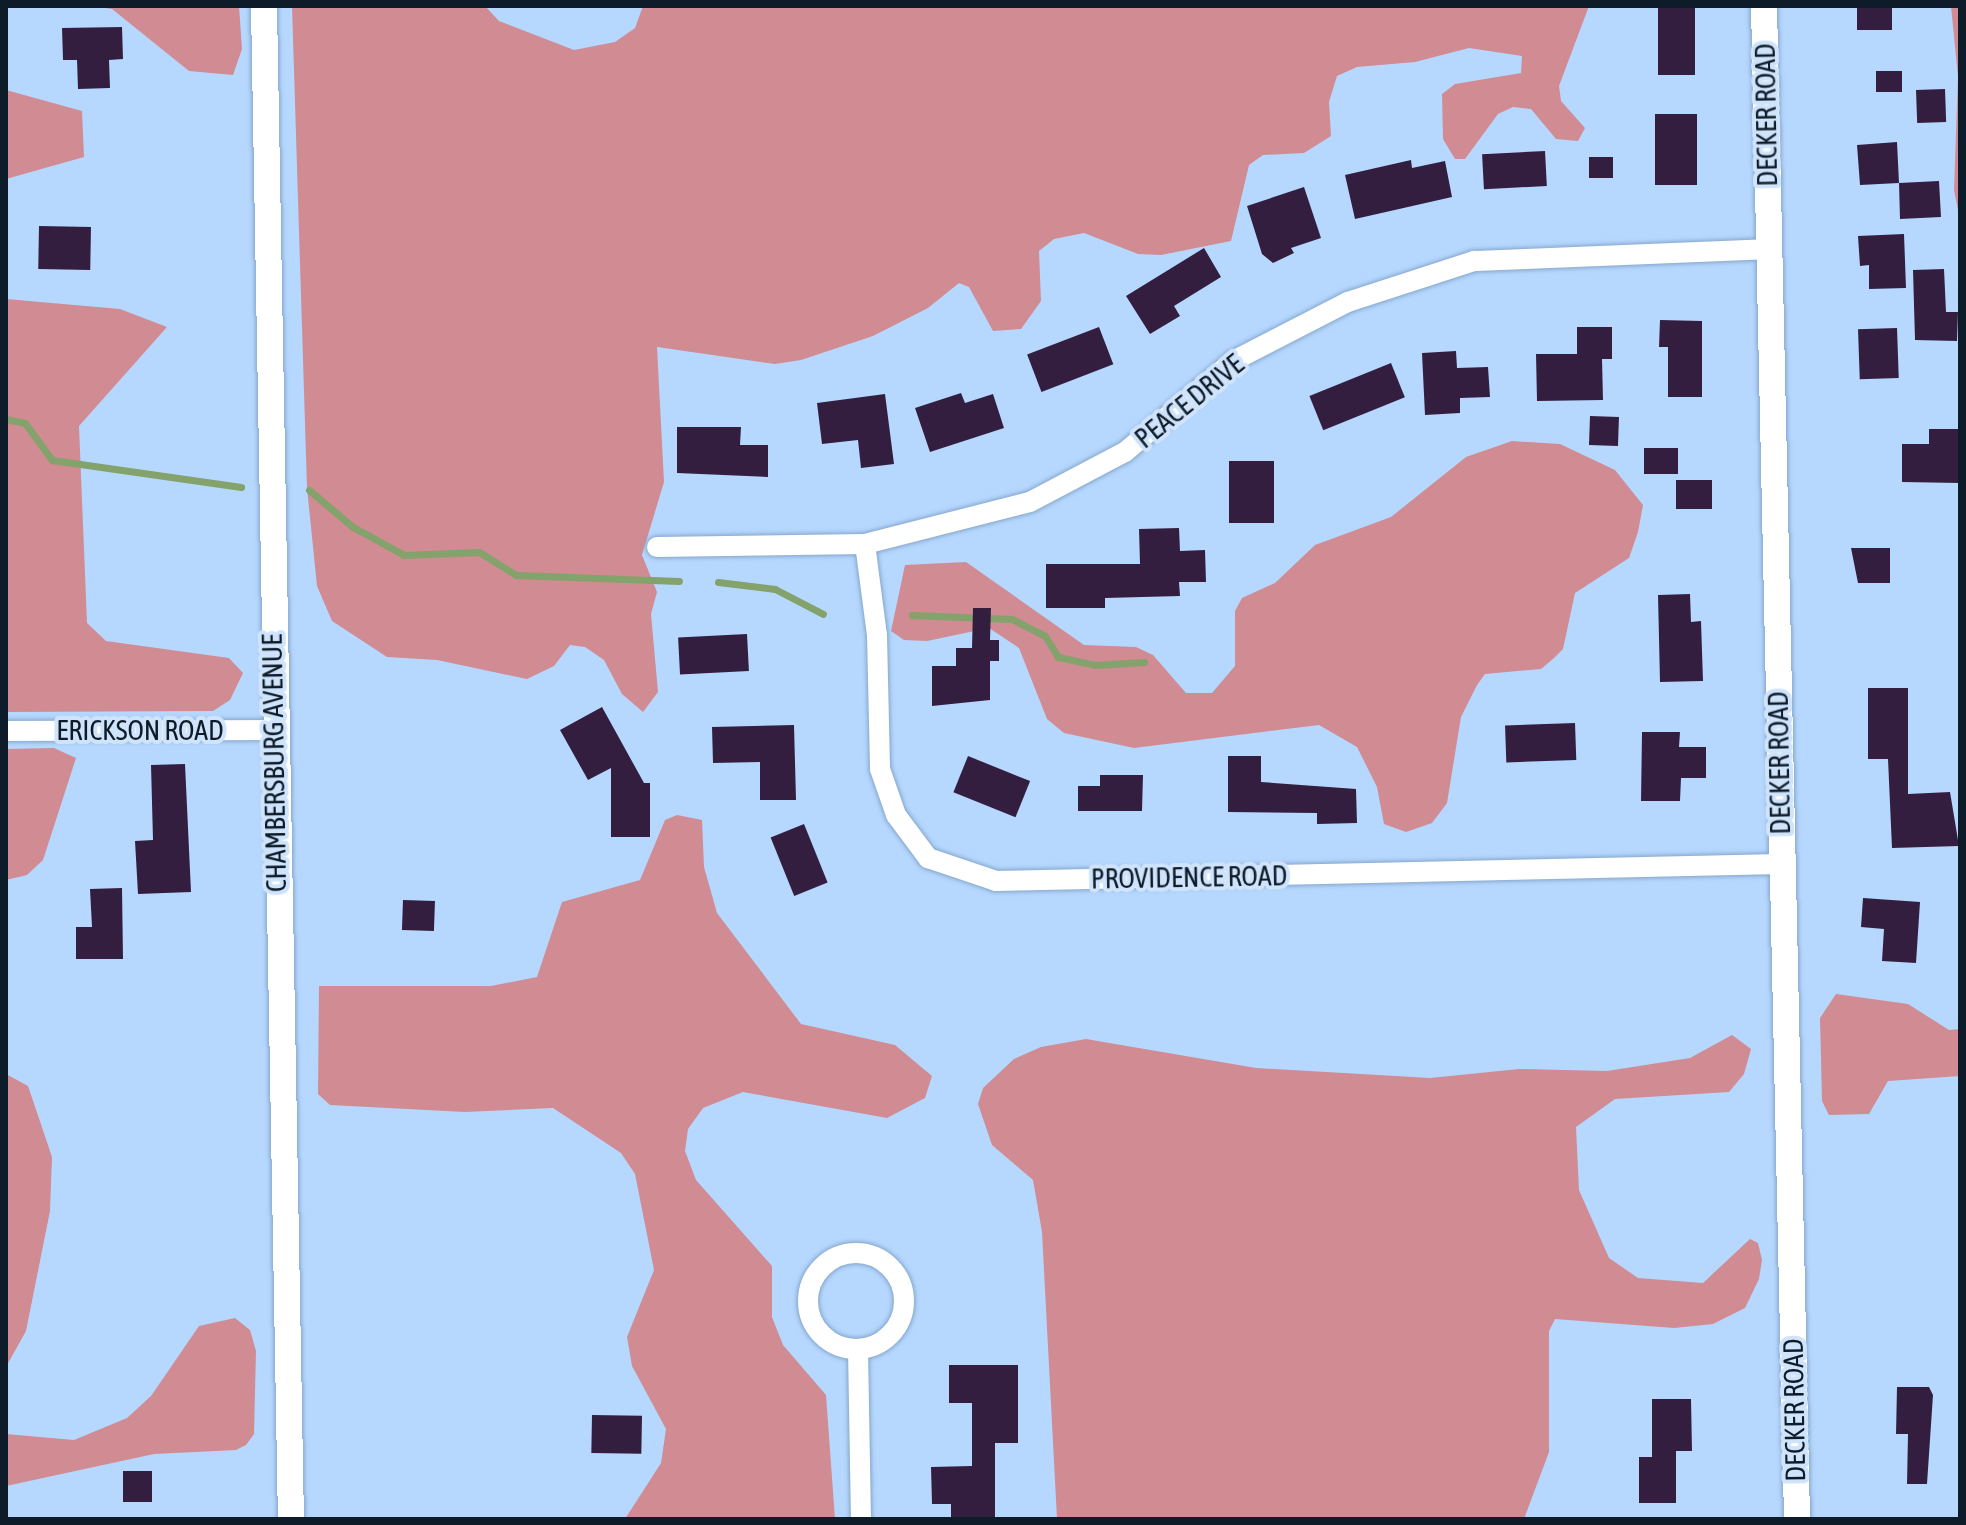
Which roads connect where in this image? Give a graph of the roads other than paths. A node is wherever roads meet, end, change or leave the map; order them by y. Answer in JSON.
{"nodes":[{"id":1,"x":264,"y":6,"type":"edge"},
{"id":2,"x":1764,"y":6,"type":"edge"},
{"id":3,"x":1768,"y":249,"type":"junction"},
{"id":4,"x":865,"y":544,"type":"junction"},
{"id":5,"x":657,"y":547,"type":"dead end"},
{"id":6,"x":273,"y":730,"type":"junction"},
{"id":7,"x":6,"y":731,"type":"edge"},
{"id":8,"x":1781,"y":864,"type":"junction"},
{"id":9,"x":858,"y":1349,"type":"junction"},
{"id":10,"x":291,"y":1519,"type":"edge"},
{"id":11,"x":861,"y":1519,"type":"edge"},
{"id":12,"x":1797,"y":1519,"type":"edge"}],
"edges":[{"from":1,"to":6,"type":"street","name":"CHAMBERSBURG AVENUE"},
{"from":2,"to":3,"type":"street","name":"DECKER ROAD"},
{"from":3,"to":4,"type":"street","name":"PEACE DRIVE"},
{"from":3,"to":8,"type":"street","name":"DECKER ROAD"},
{"from":4,"to":5,"type":"street","name":"PEACE DRIVE"},
{"from":4,"to":8,"type":"street","name":"PROVIDENCE ROAD"},
{"from":6,"to":7,"type":"street","name":"ERICKSON ROAD"},
{"from":6,"to":10,"type":"street","name":"CHAMBERSBURG AVENUE"},
{"from":8,"to":12,"type":"street","name":"DECKER ROAD"},
{"from":9,"to":9,"type":"street"},
{"from":9,"to":11,"type":"street"}]}
